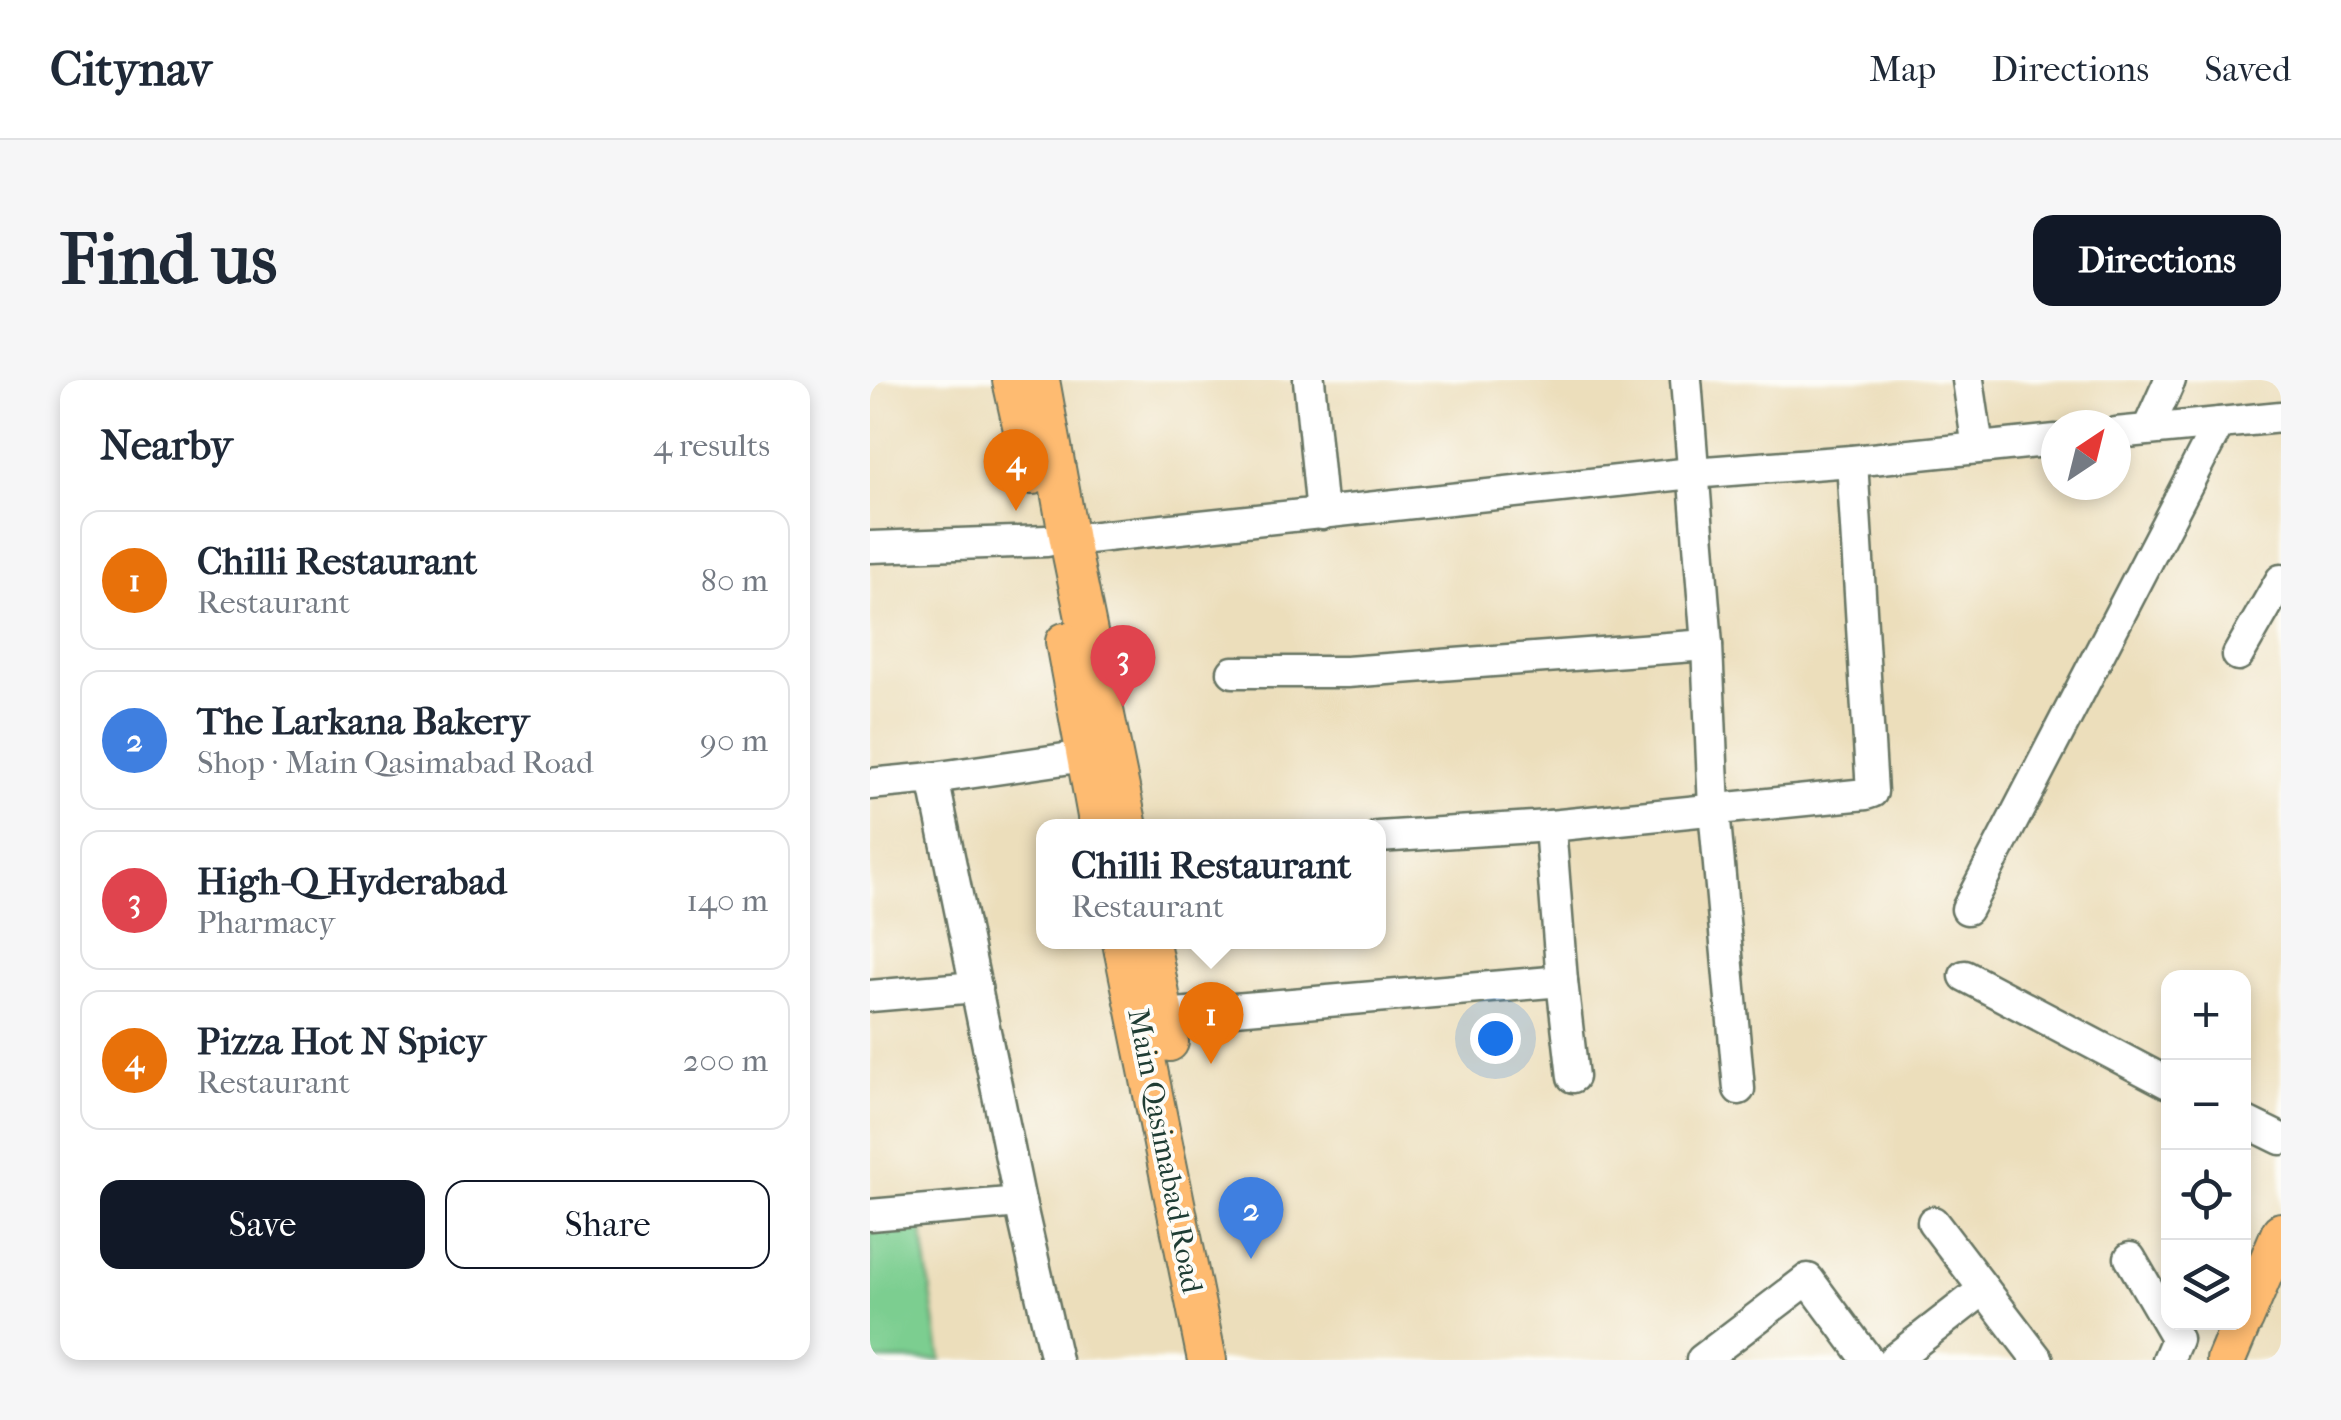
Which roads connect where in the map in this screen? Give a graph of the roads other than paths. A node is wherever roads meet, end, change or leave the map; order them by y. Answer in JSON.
{"nodes":[{"id":1,"x":1012,"y":380,"type":"edge"},
{"id":2,"x":1040,"y":380,"type":"edge"},
{"id":3,"x":1309,"y":380,"type":"edge"},
{"id":4,"x":1686,"y":380,"type":"edge"},
{"id":5,"x":1968,"y":380,"type":"edge"},
{"id":6,"x":2170,"y":380,"type":"edge"},
{"id":7,"x":2281,"y":418,"type":"edge"},
{"id":8,"x":2219,"y":423,"type":"junction"},
{"id":9,"x":2148,"y":429,"type":"junction"},
{"id":10,"x":2131,"y":431,"type":"edge"},
{"id":11,"x":2041,"y":442,"type":"edge"},
{"id":12,"x":1978,"y":448,"type":"junction"},
{"id":13,"x":1852,"y":461,"type":"junction"},
{"id":14,"x":1692,"y":473,"type":"junction"},
{"id":15,"x":1322,"y":514,"type":"junction"},
{"id":16,"x":1058,"y":540,"type":"junction"},
{"id":17,"x":870,"y":548,"type":"edge"},
{"id":18,"x":2281,"y":580,"type":"edge"},
{"id":19,"x":1707,"y":645,"type":"junction"},
{"id":20,"x":2238,"y":655,"type":"dead end"},
{"id":21,"x":1234,"y":672,"type":"dead end"},
{"id":22,"x":1085,"y":756,"type":"junction"},
{"id":23,"x":933,"y":778,"type":"junction"},
{"id":24,"x":870,"y":784,"type":"edge"},
{"id":25,"x":1714,"y":809,"type":"junction"},
{"id":26,"x":1098,"y":819,"type":"edge"},
{"id":27,"x":1126,"y":819,"type":"edge"},
{"id":28,"x":1550,"y":826,"type":"junction"},
{"id":29,"x":1386,"y":836,"type":"edge"},
{"id":30,"x":1967,"y":909,"type":"dead end"},
{"id":31,"x":1123,"y":949,"type":"edge"},
{"id":32,"x":1151,"y":949,"type":"edge"},
{"id":33,"x":1965,"y":976,"type":"dead end"},
{"id":34,"x":1562,"y":981,"type":"junction"},
{"id":35,"x":976,"y":988,"type":"junction"},
{"id":36,"x":870,"y":996,"type":"edge"},
{"id":37,"x":1164,"y":1014,"type":"junction"},
{"id":38,"x":1573,"y":1077,"type":"dead end"},
{"id":39,"x":2161,"y":1079,"type":"edge"},
{"id":40,"x":1739,"y":1089,"type":"dead end"},
{"id":41,"x":2251,"y":1125,"type":"edge"},
{"id":42,"x":2281,"y":1140,"type":"edge"},
{"id":43,"x":1020,"y":1202,"type":"junction"},
{"id":44,"x":870,"y":1215,"type":"edge"},
{"id":45,"x":1932,"y":1222,"type":"dead end"},
{"id":46,"x":2281,"y":1232,"type":"edge"},
{"id":47,"x":2130,"y":1258,"type":"dead end"},
{"id":48,"x":1984,"y":1290,"type":"junction"},
{"id":49,"x":2251,"y":1302,"type":"edge"},
{"id":50,"x":2239,"y":1330,"type":"edge"},
{"id":51,"x":1056,"y":1360,"type":"edge"},
{"id":52,"x":1207,"y":1360,"type":"edge"},
{"id":53,"x":1229,"y":1360,"type":"edge"},
{"id":54,"x":1702,"y":1360,"type":"edge"},
{"id":55,"x":1868,"y":1360,"type":"edge"},
{"id":56,"x":1893,"y":1360,"type":"edge"},
{"id":57,"x":2038,"y":1360,"type":"edge"},
{"id":58,"x":2168,"y":1360,"type":"edge"},
{"id":59,"x":2226,"y":1360,"type":"edge"}],
"edges":[{"from":1,"to":16,"type":"main road"},
{"from":2,"to":16,"type":"main road"},
{"from":3,"to":15,"type":"street"},
{"from":4,"to":14,"type":"street"},
{"from":5,"to":12,"type":"street"},
{"from":6,"to":9,"type":"street"},
{"from":7,"to":8,"type":"street"},
{"from":8,"to":9,"type":"street"},
{"from":8,"to":30,"type":"street"},
{"from":9,"to":10,"type":"street"},
{"from":11,"to":12,"type":"street"},
{"from":12,"to":13,"type":"street"},
{"from":13,"to":14,"type":"street"},
{"from":13,"to":25,"type":"street"},
{"from":14,"to":15,"type":"street"},
{"from":14,"to":19,"type":"street"},
{"from":15,"to":16,"type":"street"},
{"from":16,"to":17,"type":"street"},
{"from":16,"to":22,"type":"main road"},
{"from":16,"to":27,"type":"main road"},
{"from":18,"to":20,"type":"street"},
{"from":19,"to":21,"type":"street"},
{"from":19,"to":25,"type":"street"},
{"from":22,"to":23,"type":"street"},
{"from":22,"to":26,"type":"main road"},
{"from":23,"to":24,"type":"street"},
{"from":23,"to":35,"type":"street"},
{"from":25,"to":28,"type":"street"},
{"from":25,"to":40,"type":"street"},
{"from":28,"to":29,"type":"street"},
{"from":28,"to":34,"type":"street"},
{"from":31,"to":52,"type":"main road","name":"Main Qasimabad Road"},
{"from":32,"to":37,"type":"main road","name":"Main Qasimabad Road"},
{"from":33,"to":39,"type":"street"},
{"from":34,"to":37,"type":"street"},
{"from":34,"to":38,"type":"street"},
{"from":35,"to":36,"type":"street"},
{"from":35,"to":43,"type":"street"},
{"from":37,"to":53,"type":"main road","name":"Main Qasimabad Road"},
{"from":41,"to":42,"type":"street"},
{"from":43,"to":44,"type":"street"},
{"from":43,"to":51,"type":"street"},
{"from":45,"to":48,"type":"street"},
{"from":46,"to":49,"type":"main road"},
{"from":47,"to":58,"type":"street"},
{"from":48,"to":56,"type":"street"},
{"from":48,"to":57,"type":"street"},
{"from":50,"to":59,"type":"main road"},
{"from":54,"to":55,"type":"street"}]}
